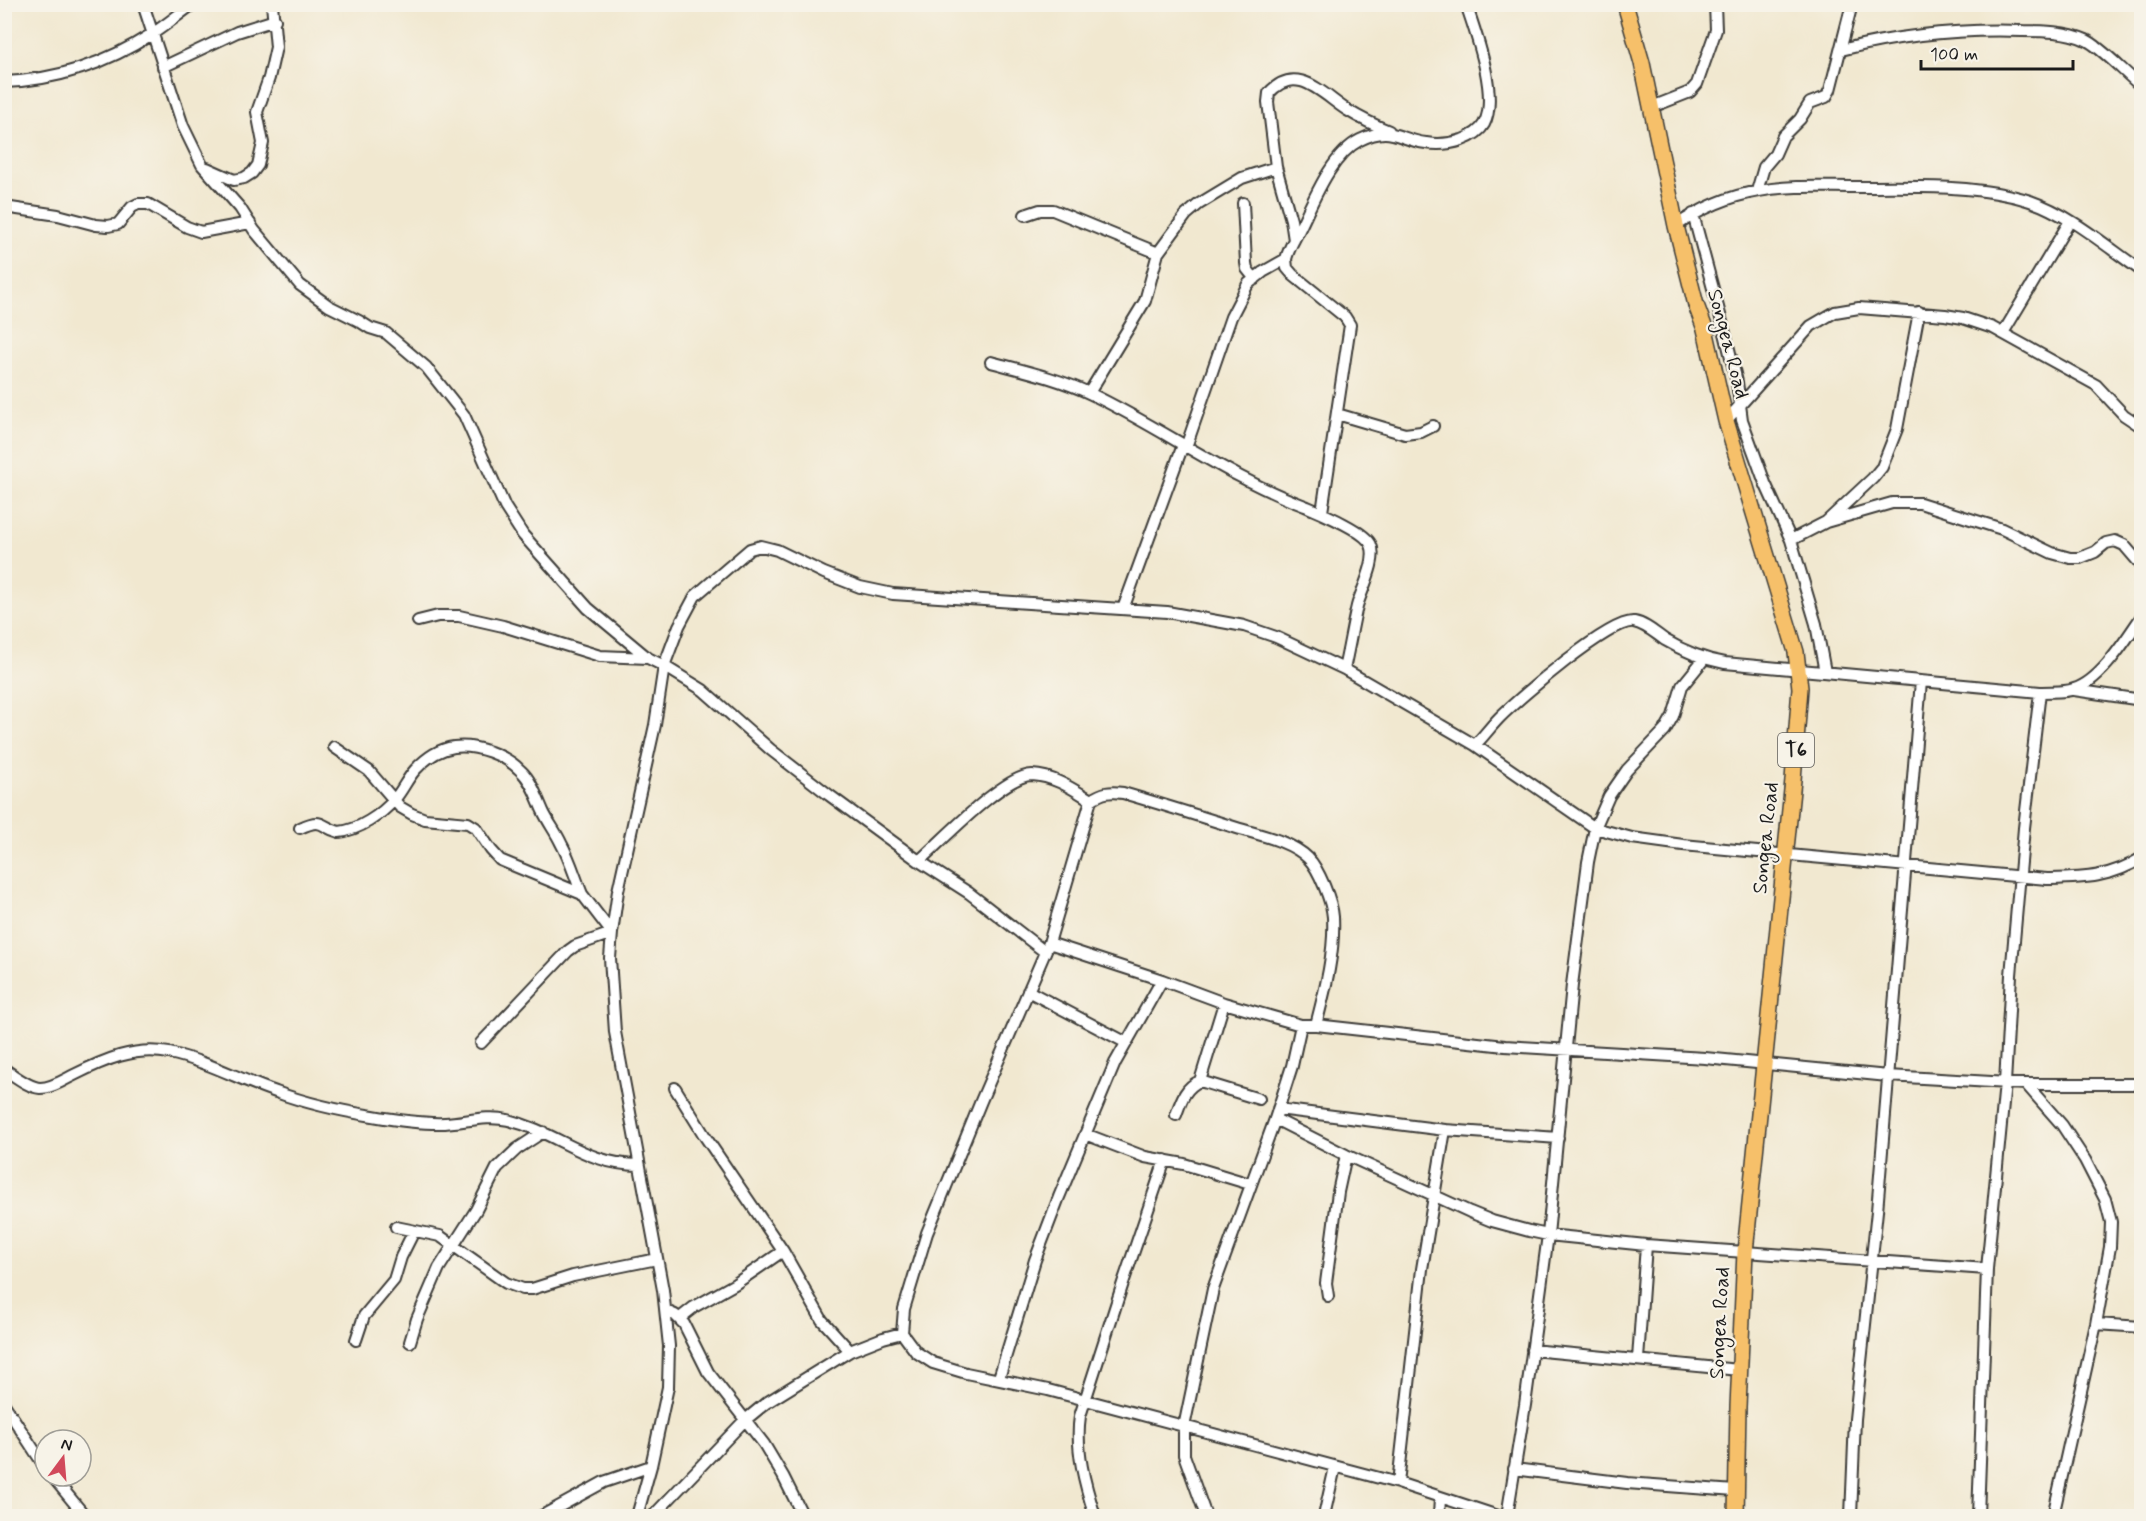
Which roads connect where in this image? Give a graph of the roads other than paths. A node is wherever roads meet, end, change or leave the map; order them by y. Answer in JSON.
{"nodes":[{"id":1,"x":143,"y":4,"type":"edge"},
{"id":2,"x":193,"y":4,"type":"edge"},
{"id":3,"x":273,"y":4,"type":"edge"},
{"id":4,"x":1466,"y":4,"type":"edge"},
{"id":5,"x":1625,"y":4,"type":"edge"},
{"id":6,"x":1715,"y":4,"type":"edge"},
{"id":7,"x":1852,"y":4,"type":"edge"},
{"id":8,"x":275,"y":20,"type":"junction"},
{"id":9,"x":152,"y":34,"type":"junction"},
{"id":10,"x":1841,"y":50,"type":"junction"},
{"id":11,"x":163,"y":67,"type":"junction"},
{"id":12,"x":4,"y":82,"type":"edge"},
{"id":13,"x":2142,"y":87,"type":"edge"},
{"id":14,"x":1652,"y":107,"type":"junction"},
{"id":15,"x":1395,"y":133,"type":"junction"},
{"id":16,"x":201,"y":165,"type":"junction"},
{"id":17,"x":1276,"y":167,"type":"junction"},
{"id":18,"x":1758,"y":191,"type":"junction"},
{"id":19,"x":1243,"y":203,"type":"dead end"},
{"id":20,"x":4,"y":207,"type":"edge"},
{"id":21,"x":1693,"y":214,"type":"junction"},
{"id":22,"x":1025,"y":215,"type":"dead end"},
{"id":23,"x":2070,"y":221,"type":"junction"},
{"id":24,"x":250,"y":223,"type":"junction"},
{"id":25,"x":1676,"y":226,"type":"junction"},
{"id":26,"x":1294,"y":240,"type":"junction"},
{"id":27,"x":1158,"y":253,"type":"junction"},
{"id":28,"x":1286,"y":259,"type":"junction"},
{"id":29,"x":2142,"y":271,"type":"edge"},
{"id":30,"x":1254,"y":279,"type":"junction"},
{"id":31,"x":1919,"y":312,"type":"junction"},
{"id":32,"x":2003,"y":333,"type":"junction"},
{"id":33,"x":991,"y":362,"type":"dead end"},
{"id":34,"x":1089,"y":393,"type":"junction"},
{"id":35,"x":1739,"y":406,"type":"junction"},
{"id":36,"x":1337,"y":414,"type":"junction"},
{"id":37,"x":1726,"y":421,"type":"junction"},
{"id":38,"x":1433,"y":426,"type":"dead end"},
{"id":39,"x":2142,"y":427,"type":"edge"},
{"id":40,"x":1185,"y":446,"type":"junction"},
{"id":41,"x":1322,"y":512,"type":"junction"},
{"id":42,"x":1826,"y":522,"type":"junction"},
{"id":43,"x":1791,"y":540,"type":"junction"},
{"id":44,"x":2142,"y":566,"type":"edge"},
{"id":45,"x":1123,"y":609,"type":"junction"},
{"id":46,"x":2142,"y":616,"type":"edge"},
{"id":47,"x":418,"y":621,"type":"dead end"},
{"id":48,"x":648,"y":658,"type":"junction"},
{"id":49,"x":1704,"y":659,"type":"junction"},
{"id":50,"x":664,"y":666,"type":"junction"},
{"id":51,"x":1344,"y":669,"type":"junction"},
{"id":52,"x":1799,"y":669,"type":"junction"},
{"id":53,"x":1825,"y":672,"type":"junction"},
{"id":54,"x":1921,"y":681,"type":"junction"},
{"id":55,"x":2074,"y":690,"type":"junction"},
{"id":56,"x":2040,"y":692,"type":"junction"},
{"id":57,"x":2142,"y":700,"type":"edge"},
{"id":58,"x":1476,"y":745,"type":"junction"},
{"id":59,"x":334,"y":747,"type":"dead end"},
{"id":60,"x":394,"y":800,"type":"junction"},
{"id":61,"x":1091,"y":800,"type":"junction"},
{"id":62,"x":300,"y":828,"type":"dead end"},
{"id":63,"x":1594,"y":828,"type":"junction"},
{"id":64,"x":1786,"y":854,"type":"junction"},
{"id":65,"x":2142,"y":858,"type":"edge"},
{"id":66,"x":920,"y":861,"type":"junction"},
{"id":67,"x":1907,"y":867,"type":"junction"},
{"id":68,"x":2020,"y":877,"type":"junction"},
{"id":69,"x":582,"y":894,"type":"junction"},
{"id":70,"x":612,"y":933,"type":"junction"},
{"id":71,"x":1047,"y":947,"type":"junction"},
{"id":72,"x":1162,"y":980,"type":"junction"},
{"id":73,"x":1028,"y":991,"type":"junction"},
{"id":74,"x":1224,"y":1004,"type":"junction"},
{"id":75,"x":1301,"y":1025,"type":"junction"},
{"id":76,"x":1316,"y":1025,"type":"junction"},
{"id":77,"x":1125,"y":1042,"type":"junction"},
{"id":78,"x":481,"y":1043,"type":"dead end"},
{"id":79,"x":1566,"y":1050,"type":"junction"},
{"id":80,"x":1765,"y":1064,"type":"junction"},
{"id":81,"x":4,"y":1069,"type":"edge"},
{"id":82,"x":1888,"y":1076,"type":"junction"},
{"id":83,"x":1200,"y":1081,"type":"junction"},
{"id":84,"x":2005,"y":1083,"type":"junction"},
{"id":85,"x":2026,"y":1084,"type":"junction"},
{"id":86,"x":2142,"y":1084,"type":"edge"},
{"id":87,"x":675,"y":1088,"type":"dead end"},
{"id":88,"x":1259,"y":1099,"type":"dead end"},
{"id":89,"x":1277,"y":1114,"type":"junction"},
{"id":90,"x":1176,"y":1115,"type":"dead end"},
{"id":91,"x":1445,"y":1130,"type":"junction"},
{"id":92,"x":543,"y":1132,"type":"junction"},
{"id":93,"x":1085,"y":1134,"type":"junction"},
{"id":94,"x":1558,"y":1138,"type":"junction"},
{"id":95,"x":1346,"y":1155,"type":"junction"},
{"id":96,"x":1165,"y":1160,"type":"junction"},
{"id":97,"x":639,"y":1165,"type":"junction"},
{"id":98,"x":1250,"y":1184,"type":"junction"},
{"id":99,"x":1435,"y":1195,"type":"junction"},
{"id":100,"x":396,"y":1227,"type":"dead end"},
{"id":101,"x":414,"y":1231,"type":"junction"},
{"id":102,"x":1548,"y":1235,"type":"junction"},
{"id":103,"x":1646,"y":1245,"type":"junction"},
{"id":104,"x":452,"y":1246,"type":"junction"},
{"id":105,"x":783,"y":1251,"type":"junction"},
{"id":106,"x":1745,"y":1252,"type":"junction"},
{"id":107,"x":657,"y":1259,"type":"junction"},
{"id":108,"x":1872,"y":1260,"type":"junction"},
{"id":109,"x":1988,"y":1269,"type":"junction"},
{"id":110,"x":1328,"y":1296,"type":"dead end"},
{"id":111,"x":666,"y":1311,"type":"junction"},
{"id":112,"x":680,"y":1318,"type":"junction"},
{"id":113,"x":2096,"y":1324,"type":"junction"},
{"id":114,"x":2142,"y":1327,"type":"edge"},
{"id":115,"x":902,"y":1333,"type":"junction"},
{"id":116,"x":356,"y":1340,"type":"dead end"},
{"id":117,"x":410,"y":1342,"type":"dead end"},
{"id":118,"x":1532,"y":1350,"type":"junction"},
{"id":119,"x":850,"y":1351,"type":"junction"},
{"id":120,"x":1638,"y":1359,"type":"junction"},
{"id":121,"x":1739,"y":1370,"type":"junction"},
{"id":122,"x":999,"y":1378,"type":"junction"},
{"id":123,"x":1085,"y":1401,"type":"junction"},
{"id":124,"x":4,"y":1404,"type":"edge"},
{"id":125,"x":744,"y":1420,"type":"junction"},
{"id":126,"x":1184,"y":1427,"type":"junction"},
{"id":127,"x":33,"y":1451,"type":"edge"},
{"id":128,"x":651,"y":1466,"type":"junction"},
{"id":129,"x":1335,"y":1467,"type":"junction"},
{"id":130,"x":1514,"y":1469,"type":"junction"},
{"id":131,"x":1398,"y":1484,"type":"junction"},
{"id":132,"x":62,"y":1488,"type":"edge"},
{"id":133,"x":1735,"y":1491,"type":"junction"},
{"id":134,"x":1440,"y":1498,"type":"junction"},
{"id":135,"x":85,"y":1516,"type":"edge"},
{"id":136,"x":542,"y":1516,"type":"edge"},
{"id":137,"x":637,"y":1516,"type":"edge"},
{"id":138,"x":653,"y":1516,"type":"edge"},
{"id":139,"x":803,"y":1516,"type":"edge"},
{"id":140,"x":1095,"y":1516,"type":"edge"},
{"id":141,"x":1206,"y":1516,"type":"edge"},
{"id":142,"x":1324,"y":1516,"type":"edge"},
{"id":143,"x":1439,"y":1516,"type":"edge"},
{"id":144,"x":1498,"y":1516,"type":"edge"},
{"id":145,"x":1507,"y":1516,"type":"edge"},
{"id":146,"x":1736,"y":1516,"type":"edge"},
{"id":147,"x":1851,"y":1516,"type":"edge"},
{"id":148,"x":1978,"y":1516,"type":"edge"},
{"id":149,"x":2053,"y":1516,"type":"edge"}],
"edges":[{"from":1,"to":9,"type":"street"},
{"from":2,"to":9,"type":"street"},
{"from":3,"to":8,"type":"street"},
{"from":4,"to":15,"type":"street"},
{"from":5,"to":14,"type":"highway","name":"Songea Road","number":"T6"},
{"from":6,"to":14,"type":"street"},
{"from":7,"to":10,"type":"street"},
{"from":8,"to":11,"type":"street"},
{"from":8,"to":16,"type":"street"},
{"from":9,"to":11,"type":"street"},
{"from":9,"to":12,"type":"street"},
{"from":10,"to":13,"type":"street"},
{"from":10,"to":18,"type":"street"},
{"from":11,"to":16,"type":"street"},
{"from":14,"to":25,"type":"highway","name":"Songea Road","number":"T6"},
{"from":15,"to":17,"type":"street"},
{"from":15,"to":26,"type":"street"},
{"from":16,"to":24,"type":"street"},
{"from":17,"to":26,"type":"street"},
{"from":17,"to":27,"type":"street"},
{"from":18,"to":21,"type":"street"},
{"from":18,"to":23,"type":"street"},
{"from":19,"to":30,"type":"street"},
{"from":20,"to":24,"type":"street"},
{"from":21,"to":25,"type":"street"},
{"from":21,"to":35,"type":"street"},
{"from":22,"to":27,"type":"street"},
{"from":23,"to":29,"type":"street"},
{"from":23,"to":32,"type":"street"},
{"from":24,"to":48,"type":"street"},
{"from":25,"to":37,"type":"highway","name":"Songea Road","number":"T6"},
{"from":26,"to":28,"type":"street"},
{"from":27,"to":34,"type":"street"},
{"from":28,"to":30,"type":"street"},
{"from":28,"to":36,"type":"street"},
{"from":30,"to":40,"type":"street"},
{"from":31,"to":32,"type":"street"},
{"from":31,"to":35,"type":"street"},
{"from":31,"to":42,"type":"street"},
{"from":32,"to":39,"type":"street"},
{"from":33,"to":34,"type":"street"},
{"from":34,"to":40,"type":"street"},
{"from":35,"to":37,"type":"street"},
{"from":35,"to":43,"type":"street"},
{"from":36,"to":38,"type":"street"},
{"from":36,"to":41,"type":"street"},
{"from":37,"to":52,"type":"highway","name":"Songea Road","number":"T6"},
{"from":40,"to":41,"type":"street"},
{"from":40,"to":45,"type":"street"},
{"from":41,"to":51,"type":"street"},
{"from":42,"to":43,"type":"street"},
{"from":42,"to":44,"type":"street"},
{"from":43,"to":53,"type":"street"},
{"from":45,"to":50,"type":"street"},
{"from":45,"to":51,"type":"street"},
{"from":46,"to":55,"type":"street"},
{"from":47,"to":48,"type":"street"},
{"from":48,"to":50,"type":"street"},
{"from":49,"to":52,"type":"street"},
{"from":49,"to":58,"type":"street"},
{"from":49,"to":63,"type":"street"},
{"from":50,"to":66,"type":"street"},
{"from":50,"to":70,"type":"street"},
{"from":51,"to":58,"type":"street"},
{"from":52,"to":53,"type":"street"},
{"from":52,"to":64,"type":"highway","name":"Songea Road","number":"T6"},
{"from":53,"to":54,"type":"street"},
{"from":54,"to":56,"type":"street"},
{"from":54,"to":67,"type":"street"},
{"from":55,"to":56,"type":"street"},
{"from":55,"to":57,"type":"street"},
{"from":56,"to":68,"type":"street"},
{"from":58,"to":63,"type":"street"},
{"from":59,"to":60,"type":"street"},
{"from":60,"to":62,"type":"street"},
{"from":60,"to":69,"type":"street"},
{"from":60,"to":69,"type":"street"},
{"from":61,"to":66,"type":"street"},
{"from":61,"to":71,"type":"street"},
{"from":61,"to":76,"type":"street"},
{"from":63,"to":64,"type":"street"},
{"from":63,"to":79,"type":"street"},
{"from":64,"to":67,"type":"street"},
{"from":64,"to":80,"type":"highway","name":"Songea Road","number":"T6"},
{"from":65,"to":68,"type":"street"},
{"from":66,"to":71,"type":"street"},
{"from":67,"to":68,"type":"street"},
{"from":67,"to":82,"type":"street"},
{"from":68,"to":84,"type":"street"},
{"from":69,"to":70,"type":"street"},
{"from":70,"to":78,"type":"street"},
{"from":70,"to":97,"type":"street"},
{"from":71,"to":72,"type":"street"},
{"from":71,"to":73,"type":"street"},
{"from":72,"to":74,"type":"street"},
{"from":72,"to":77,"type":"street"},
{"from":73,"to":77,"type":"street"},
{"from":73,"to":115,"type":"street"},
{"from":74,"to":75,"type":"street"},
{"from":74,"to":83,"type":"street"},
{"from":75,"to":76,"type":"street"},
{"from":75,"to":89,"type":"street"},
{"from":76,"to":79,"type":"street"},
{"from":77,"to":93,"type":"street"},
{"from":79,"to":80,"type":"street"},
{"from":79,"to":94,"type":"street"},
{"from":80,"to":82,"type":"street"},
{"from":80,"to":106,"type":"highway","name":"Songea Road","number":"T6"},
{"from":81,"to":92,"type":"street"},
{"from":82,"to":84,"type":"street"},
{"from":82,"to":108,"type":"street"},
{"from":83,"to":88,"type":"street"},
{"from":83,"to":90,"type":"street"},
{"from":84,"to":85,"type":"street"},
{"from":84,"to":109,"type":"street"},
{"from":85,"to":86,"type":"street"},
{"from":85,"to":113,"type":"street"},
{"from":87,"to":105,"type":"street"},
{"from":89,"to":91,"type":"street"},
{"from":89,"to":95,"type":"street"},
{"from":89,"to":98,"type":"street"},
{"from":91,"to":94,"type":"street"},
{"from":91,"to":99,"type":"street"},
{"from":92,"to":97,"type":"street"},
{"from":92,"to":104,"type":"street"},
{"from":93,"to":96,"type":"street"},
{"from":93,"to":122,"type":"street"},
{"from":94,"to":102,"type":"street"},
{"from":95,"to":99,"type":"street"},
{"from":95,"to":110,"type":"street"},
{"from":96,"to":98,"type":"street"},
{"from":96,"to":123,"type":"street"},
{"from":97,"to":107,"type":"street"},
{"from":98,"to":126,"type":"street"},
{"from":99,"to":102,"type":"street"},
{"from":99,"to":131,"type":"street"},
{"from":100,"to":101,"type":"street"},
{"from":101,"to":104,"type":"street"},
{"from":101,"to":116,"type":"street"},
{"from":102,"to":103,"type":"street"},
{"from":102,"to":118,"type":"street"},
{"from":103,"to":106,"type":"street"},
{"from":103,"to":120,"type":"street"},
{"from":104,"to":107,"type":"street"},
{"from":104,"to":117,"type":"street"},
{"from":105,"to":112,"type":"street"},
{"from":105,"to":119,"type":"street"},
{"from":106,"to":108,"type":"street"},
{"from":106,"to":121,"type":"highway","name":"Songea Road","number":"T6"},
{"from":107,"to":111,"type":"street"},
{"from":108,"to":109,"type":"street"},
{"from":108,"to":147,"type":"street"},
{"from":109,"to":148,"type":"street"},
{"from":111,"to":112,"type":"street"},
{"from":111,"to":128,"type":"street"},
{"from":112,"to":125,"type":"street"},
{"from":113,"to":114,"type":"street"},
{"from":113,"to":149,"type":"street"},
{"from":115,"to":119,"type":"street"},
{"from":115,"to":122,"type":"street"},
{"from":118,"to":120,"type":"street"},
{"from":118,"to":130,"type":"street"},
{"from":119,"to":125,"type":"street"},
{"from":120,"to":121,"type":"street"},
{"from":121,"to":133,"type":"highway","name":"Songea Road","number":"T6"},
{"from":122,"to":123,"type":"street"},
{"from":123,"to":126,"type":"street"},
{"from":123,"to":140,"type":"street"},
{"from":124,"to":127,"type":"street"},
{"from":125,"to":138,"type":"street"},
{"from":125,"to":139,"type":"street"},
{"from":126,"to":129,"type":"street"},
{"from":126,"to":141,"type":"street"},
{"from":128,"to":136,"type":"street"},
{"from":128,"to":137,"type":"street"},
{"from":129,"to":131,"type":"street"},
{"from":129,"to":142,"type":"street"},
{"from":130,"to":133,"type":"street"},
{"from":130,"to":145,"type":"street"},
{"from":131,"to":134,"type":"street"},
{"from":132,"to":135,"type":"street"},
{"from":133,"to":146,"type":"highway","name":"Songea Road","number":"T6"},
{"from":134,"to":143,"type":"street"},
{"from":134,"to":144,"type":"street"}]}
